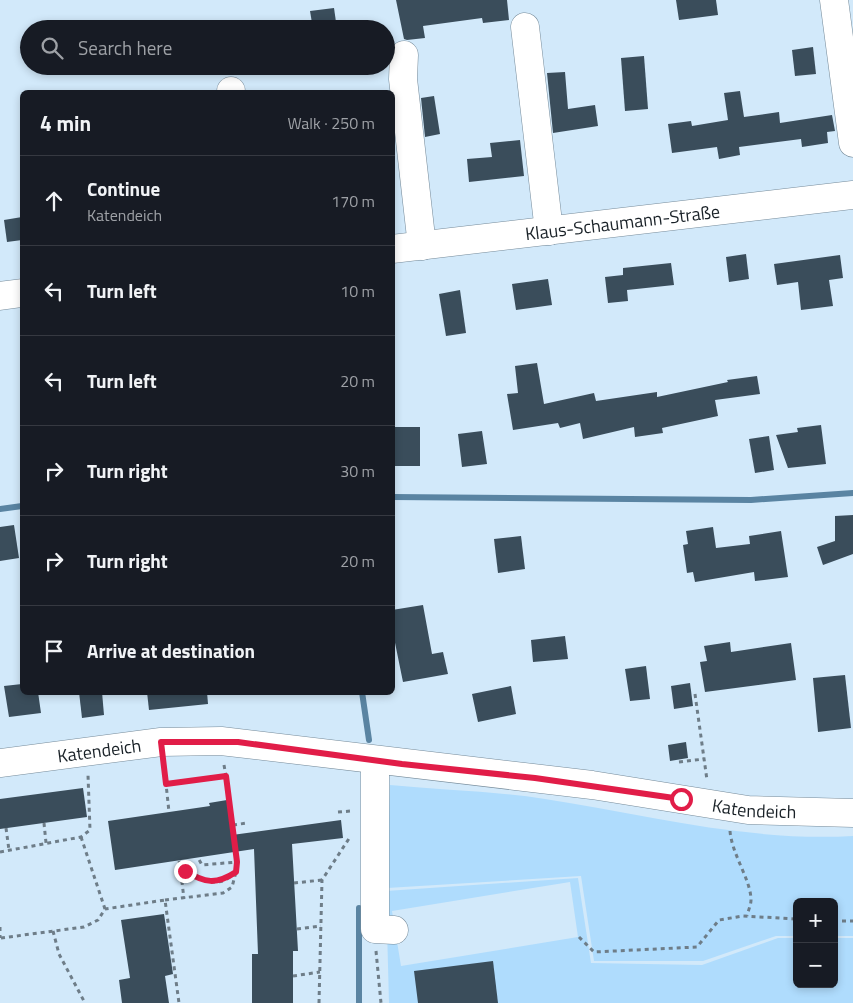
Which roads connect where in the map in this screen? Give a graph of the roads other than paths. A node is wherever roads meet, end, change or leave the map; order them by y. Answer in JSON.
{"nodes":[{"id":1,"x":834,"y":0,"type":"edge"},
{"id":2,"x":525,"y":27,"type":"dead end"},
{"id":3,"x":404,"y":55,"type":"dead end"},
{"id":4,"x":853,"y":144,"type":"edge"},
{"id":5,"x":853,"y":195,"type":"edge"},
{"id":6,"x":549,"y":231,"type":"junction"},
{"id":7,"x":422,"y":246,"type":"junction"},
{"id":8,"x":395,"y":249,"type":"edge"},
{"id":9,"x":375,"y":760,"type":"junction"},
{"id":10,"x":0,"y":763,"type":"edge"},
{"id":11,"x":853,"y":813,"type":"edge"},
{"id":12,"x":385,"y":930,"type":"road end"}],
"edges":[{"from":1,"to":4,"type":"street"},
{"from":2,"to":6,"type":"street"},
{"from":3,"to":7,"type":"street"},
{"from":5,"to":6,"type":"street","name":"Klaus-Schaumann-Straße"},
{"from":6,"to":7,"type":"street","name":"Klaus-Schaumann-Straße"},
{"from":7,"to":8,"type":"street","name":"Klaus-Schaumann-Straße"},
{"from":9,"to":10,"type":"street","name":"Katendeich"},
{"from":9,"to":11,"type":"street","name":"Katendeich"},
{"from":9,"to":12,"type":"street"}]}
